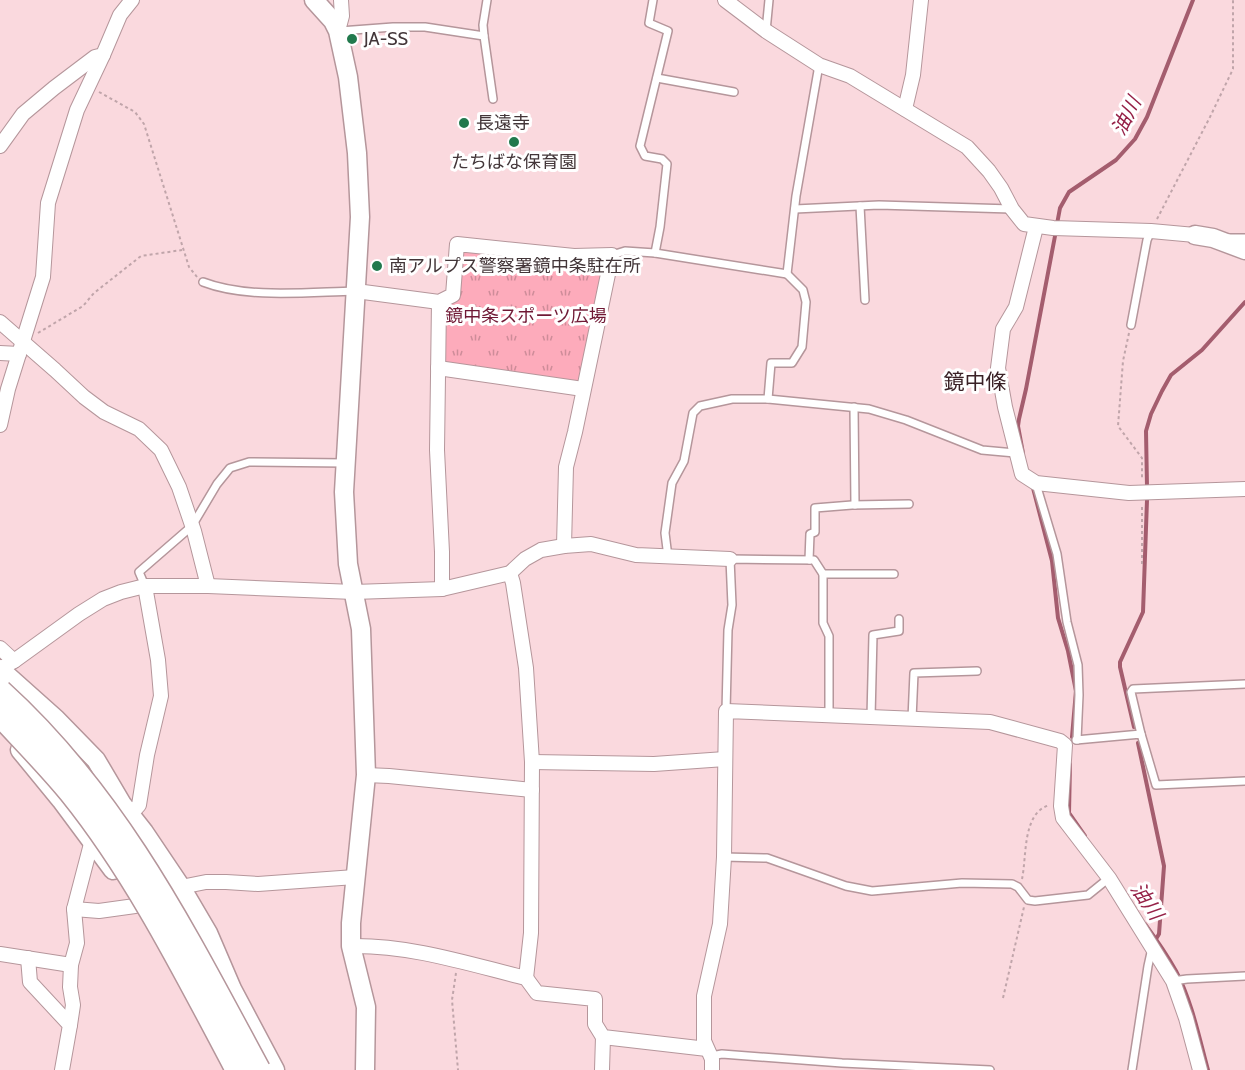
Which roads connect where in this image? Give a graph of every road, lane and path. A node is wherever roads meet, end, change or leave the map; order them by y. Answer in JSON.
{"nodes":[{"id":1,"x":132,"y":0,"type":"edge"},
{"id":2,"x":314,"y":0,"type":"edge"},
{"id":3,"x":341,"y":0,"type":"edge"},
{"id":4,"x":487,"y":0,"type":"edge"},
{"id":5,"x":653,"y":0,"type":"edge"},
{"id":6,"x":725,"y":0,"type":"edge"},
{"id":7,"x":769,"y":0,"type":"edge"},
{"id":8,"x":921,"y":0,"type":"edge"},
{"id":9,"x":1233,"y":0,"type":"edge"},
{"id":10,"x":338,"y":31,"type":"junction"},
{"id":11,"x":766,"y":31,"type":"junction"},
{"id":12,"x":484,"y":36,"type":"junction"},
{"id":13,"x":103,"y":55,"type":"junction"},
{"id":14,"x":819,"y":65,"type":"junction"},
{"id":15,"x":657,"y":78,"type":"junction"},
{"id":16,"x":88,"y":86,"type":"junction"},
{"id":17,"x":734,"y":92,"type":"dead end"},
{"id":18,"x":493,"y":99,"type":"dead end"},
{"id":19,"x":905,"y":109,"type":"junction"},
{"id":20,"x":0,"y":146,"type":"edge"},
{"id":21,"x":860,"y":206,"type":"junction"},
{"id":22,"x":795,"y":209,"type":"junction"},
{"id":23,"x":1012,"y":209,"type":"junction"},
{"id":24,"x":1036,"y":227,"type":"junction"},
{"id":25,"x":1151,"y":231,"type":"junction"},
{"id":26,"x":1204,"y":237,"type":"junction"},
{"id":27,"x":1245,"y":238,"type":"edge"},
{"id":28,"x":184,"y":250,"type":"junction"},
{"id":29,"x":1245,"y":250,"type":"edge"},
{"id":30,"x":655,"y":253,"type":"junction"},
{"id":31,"x":612,"y":255,"type":"junction"},
{"id":32,"x":787,"y":274,"type":"junction"},
{"id":33,"x":203,"y":282,"type":"joint"},
{"id":34,"x":356,"y":291,"type":"junction"},
{"id":35,"x":865,"y":300,"type":"dead end"},
{"id":36,"x":439,"y":302,"type":"junction"},
{"id":37,"x":0,"y":322,"type":"edge"},
{"id":38,"x":1131,"y":325,"type":"joint"},
{"id":39,"x":22,"y":344,"type":"junction"},
{"id":40,"x":0,"y":352,"type":"edge"},
{"id":41,"x":438,"y":368,"type":"junction"},
{"id":42,"x":583,"y":389,"type":"junction"},
{"id":43,"x":768,"y":399,"type":"junction"},
{"id":44,"x":854,"y":407,"type":"junction"},
{"id":45,"x":0,"y":425,"type":"edge"},
{"id":46,"x":1015,"y":453,"type":"junction"},
{"id":47,"x":346,"y":463,"type":"junction"},
{"id":48,"x":1036,"y":483,"type":"junction"},
{"id":49,"x":1245,"y":489,"type":"edge"},
{"id":50,"x":1142,"y":493,"type":"junction"},
{"id":51,"x":909,"y":504,"type":"dead end"},
{"id":52,"x":855,"y":505,"type":"junction"},
{"id":53,"x":192,"y":526,"type":"junction"},
{"id":54,"x":564,"y":546,"type":"junction"},
{"id":55,"x":668,"y":557,"type":"junction"},
{"id":56,"x":730,"y":559,"type":"junction"},
{"id":57,"x":809,"y":560,"type":"junction"},
{"id":58,"x":1142,"y":564,"type":"dead end"},
{"id":59,"x":510,"y":573,"type":"junction"},
{"id":60,"x":823,"y":574,"type":"junction"},
{"id":61,"x":894,"y":574,"type":"dead end"},
{"id":62,"x":145,"y":586,"type":"junction"},
{"id":63,"x":208,"y":586,"type":"junction"},
{"id":64,"x":442,"y":589,"type":"junction"},
{"id":65,"x":354,"y":592,"type":"junction"},
{"id":66,"x":899,"y":619,"type":"dead end"},
{"id":67,"x":0,"y":648,"type":"edge"},
{"id":68,"x":5,"y":666,"type":"edge"},
{"id":69,"x":976,"y":671,"type":"dead end"},
{"id":70,"x":1245,"y":684,"type":"edge"},
{"id":71,"x":0,"y":692,"type":"edge"},
{"id":72,"x":726,"y":711,"type":"junction"},
{"id":73,"x":0,"y":714,"type":"edge"},
{"id":74,"x":830,"y":716,"type":"junction"},
{"id":75,"x":871,"y":717,"type":"junction"},
{"id":76,"x":912,"y":719,"type":"junction"},
{"id":77,"x":0,"y":727,"type":"edge"},
{"id":78,"x":1141,"y":734,"type":"junction"},
{"id":79,"x":1071,"y":743,"type":"junction"},
{"id":80,"x":725,"y":759,"type":"junction"},
{"id":81,"x":532,"y":762,"type":"junction"},
{"id":82,"x":366,"y":775,"type":"junction"},
{"id":83,"x":1245,"y":781,"type":"edge"},
{"id":84,"x":531,"y":790,"type":"junction"},
{"id":85,"x":1061,"y":806,"type":"junction"},
{"id":86,"x":130,"y":814,"type":"junction"},
{"id":87,"x":92,"y":840,"type":"junction"},
{"id":88,"x":724,"y":857,"type":"junction"},
{"id":89,"x":355,"y":877,"type":"junction"},
{"id":90,"x":1109,"y":878,"type":"junction"},
{"id":91,"x":1018,"y":886,"type":"junction"},
{"id":92,"x":181,"y":887,"type":"junction"},
{"id":93,"x":1028,"y":900,"type":"junction"},
{"id":94,"x":135,"y":906,"type":"junction"},
{"id":95,"x":74,"y":909,"type":"junction"},
{"id":96,"x":351,"y":946,"type":"junction"},
{"id":97,"x":1152,"y":946,"type":"junction"},
{"id":98,"x":0,"y":954,"type":"edge"},
{"id":99,"x":28,"y":958,"type":"junction"},
{"id":100,"x":457,"y":962,"type":"junction"},
{"id":101,"x":71,"y":965,"type":"junction"},
{"id":102,"x":1245,"y":976,"type":"edge"},
{"id":103,"x":526,"y":978,"type":"junction"},
{"id":104,"x":1179,"y":980,"type":"junction"},
{"id":105,"x":1003,"y":998,"type":"dead end"},
{"id":106,"x":70,"y":1025,"type":"junction"},
{"id":107,"x":603,"y":1037,"type":"junction"},
{"id":108,"x":709,"y":1052,"type":"junction"},
{"id":109,"x":62,"y":1070,"type":"edge"},
{"id":110,"x":227,"y":1070,"type":"edge"},
{"id":111,"x":238,"y":1070,"type":"edge"},
{"id":112,"x":258,"y":1070,"type":"edge"},
{"id":113,"x":274,"y":1070,"type":"edge"},
{"id":114,"x":365,"y":1070,"type":"edge"},
{"id":115,"x":459,"y":1070,"type":"edge"},
{"id":116,"x":602,"y":1070,"type":"edge"},
{"id":117,"x":712,"y":1070,"type":"edge"},
{"id":118,"x":979,"y":1070,"type":"edge"},
{"id":119,"x":990,"y":1070,"type":"edge"},
{"id":120,"x":1132,"y":1070,"type":"edge"},
{"id":121,"x":1200,"y":1070,"type":"edge"}],
"edges":[{"from":1,"to":13,"type":"street"},
{"from":2,"to":10,"type":"street"},
{"from":3,"to":10,"type":"street"},
{"from":4,"to":12,"type":"lane"},
{"from":5,"to":15,"type":"lane"},
{"from":6,"to":11,"type":"street"},
{"from":7,"to":11,"type":"lane"},
{"from":8,"to":19,"type":"street"},
{"from":9,"to":25,"type":"path"},
{"from":10,"to":12,"type":"lane"},
{"from":10,"to":34,"type":"street"},
{"from":11,"to":14,"type":"street"},
{"from":12,"to":18,"type":"lane"},
{"from":13,"to":16,"type":"street"},
{"from":13,"to":20,"type":"street"},
{"from":14,"to":19,"type":"street"},
{"from":14,"to":22,"type":"lane"},
{"from":15,"to":17,"type":"lane"},
{"from":15,"to":30,"type":"lane"},
{"from":16,"to":28,"type":"path"},
{"from":16,"to":39,"type":"street"},
{"from":19,"to":23,"type":"street"},
{"from":21,"to":22,"type":"lane"},
{"from":21,"to":23,"type":"lane"},
{"from":21,"to":35,"type":"lane"},
{"from":22,"to":32,"type":"lane"},
{"from":23,"to":24,"type":"street"},
{"from":24,"to":25,"type":"street"},
{"from":24,"to":46,"type":"street"},
{"from":25,"to":26,"type":"street"},
{"from":25,"to":38,"type":"lane"},
{"from":26,"to":27,"type":"lane"},
{"from":26,"to":29,"type":"street"},
{"from":28,"to":33,"type":"path"},
{"from":28,"to":39,"type":"path"},
{"from":30,"to":31,"type":"lane"},
{"from":30,"to":32,"type":"lane"},
{"from":31,"to":36,"type":"street"},
{"from":31,"to":42,"type":"street"},
{"from":32,"to":43,"type":"lane"},
{"from":33,"to":34,"type":"lane"},
{"from":34,"to":36,"type":"street"},
{"from":34,"to":47,"type":"street"},
{"from":36,"to":41,"type":"street"},
{"from":37,"to":39,"type":"street"},
{"from":38,"to":50,"type":"path"},
{"from":39,"to":40,"type":"street"},
{"from":39,"to":45,"type":"street"},
{"from":39,"to":53,"type":"street"},
{"from":41,"to":42,"type":"street"},
{"from":41,"to":64,"type":"street"},
{"from":42,"to":54,"type":"street"},
{"from":43,"to":44,"type":"lane"},
{"from":43,"to":55,"type":"lane"},
{"from":44,"to":46,"type":"lane"},
{"from":44,"to":52,"type":"lane"},
{"from":46,"to":48,"type":"street"},
{"from":47,"to":53,"type":"lane"},
{"from":47,"to":65,"type":"street"},
{"from":48,"to":50,"type":"street"},
{"from":48,"to":79,"type":"lane"},
{"from":49,"to":50,"type":"street"},
{"from":50,"to":58,"type":"path"},
{"from":51,"to":52,"type":"lane"},
{"from":52,"to":57,"type":"lane"},
{"from":53,"to":62,"type":"lane"},
{"from":53,"to":63,"type":"street"},
{"from":54,"to":55,"type":"street"},
{"from":54,"to":59,"type":"street"},
{"from":55,"to":56,"type":"street"},
{"from":56,"to":57,"type":"lane"},
{"from":56,"to":72,"type":"lane"},
{"from":57,"to":60,"type":"lane"},
{"from":59,"to":64,"type":"street"},
{"from":59,"to":81,"type":"street"},
{"from":60,"to":61,"type":"lane"},
{"from":60,"to":74,"type":"lane"},
{"from":62,"to":63,"type":"street"},
{"from":62,"to":68,"type":"street"},
{"from":62,"to":86,"type":"street"},
{"from":63,"to":65,"type":"street"},
{"from":64,"to":65,"type":"street"},
{"from":65,"to":82,"type":"street"},
{"from":66,"to":75,"type":"lane"},
{"from":67,"to":68,"type":"street"},
{"from":68,"to":86,"type":"street"},
{"from":69,"to":76,"type":"lane"},
{"from":70,"to":78,"type":"lane"},
{"from":71,"to":112,"type":"highway","bridge":true},
{"from":72,"to":74,"type":"street"},
{"from":72,"to":80,"type":"street"},
{"from":73,"to":111,"type":"highway","bridge":true},
{"from":74,"to":75,"type":"street"},
{"from":75,"to":76,"type":"street"},
{"from":76,"to":79,"type":"street"},
{"from":77,"to":87,"type":"street"},
{"from":78,"to":79,"type":"lane"},
{"from":78,"to":83,"type":"lane"},
{"from":79,"to":85,"type":"street"},
{"from":80,"to":81,"type":"street"},
{"from":80,"to":88,"type":"street"},
{"from":81,"to":84,"type":"street"},
{"from":82,"to":84,"type":"street"},
{"from":82,"to":89,"type":"street"},
{"from":84,"to":103,"type":"street"},
{"from":85,"to":90,"type":"street"},
{"from":85,"to":91,"type":"path"},
{"from":86,"to":87,"type":"street"},
{"from":86,"to":92,"type":"street"},
{"from":87,"to":94,"type":"street"},
{"from":87,"to":95,"type":"street"},
{"from":88,"to":91,"type":"lane"},
{"from":88,"to":108,"type":"street"},
{"from":89,"to":92,"type":"street"},
{"from":89,"to":96,"type":"street"},
{"from":90,"to":93,"type":"lane"},
{"from":90,"to":97,"type":"street"},
{"from":91,"to":93,"type":"lane"},
{"from":92,"to":94,"type":"street"},
{"from":92,"to":113,"type":"street"},
{"from":93,"to":105,"type":"path"},
{"from":94,"to":95,"type":"street"},
{"from":94,"to":110,"type":"street"},
{"from":95,"to":101,"type":"street"},
{"from":96,"to":100,"type":"street"},
{"from":96,"to":114,"type":"street"},
{"from":97,"to":104,"type":"street"},
{"from":97,"to":120,"type":"lane"},
{"from":98,"to":99,"type":"street"},
{"from":99,"to":101,"type":"street"},
{"from":99,"to":106,"type":"street"},
{"from":100,"to":103,"type":"street"},
{"from":100,"to":115,"type":"path"},
{"from":101,"to":106,"type":"street"},
{"from":102,"to":104,"type":"lane"},
{"from":103,"to":107,"type":"street"},
{"from":104,"to":121,"type":"street"},
{"from":106,"to":109,"type":"street"},
{"from":107,"to":108,"type":"street"},
{"from":107,"to":116,"type":"street"},
{"from":108,"to":117,"type":"street"},
{"from":108,"to":118,"type":"lane"},
{"from":118,"to":119,"type":"lane"}]}
